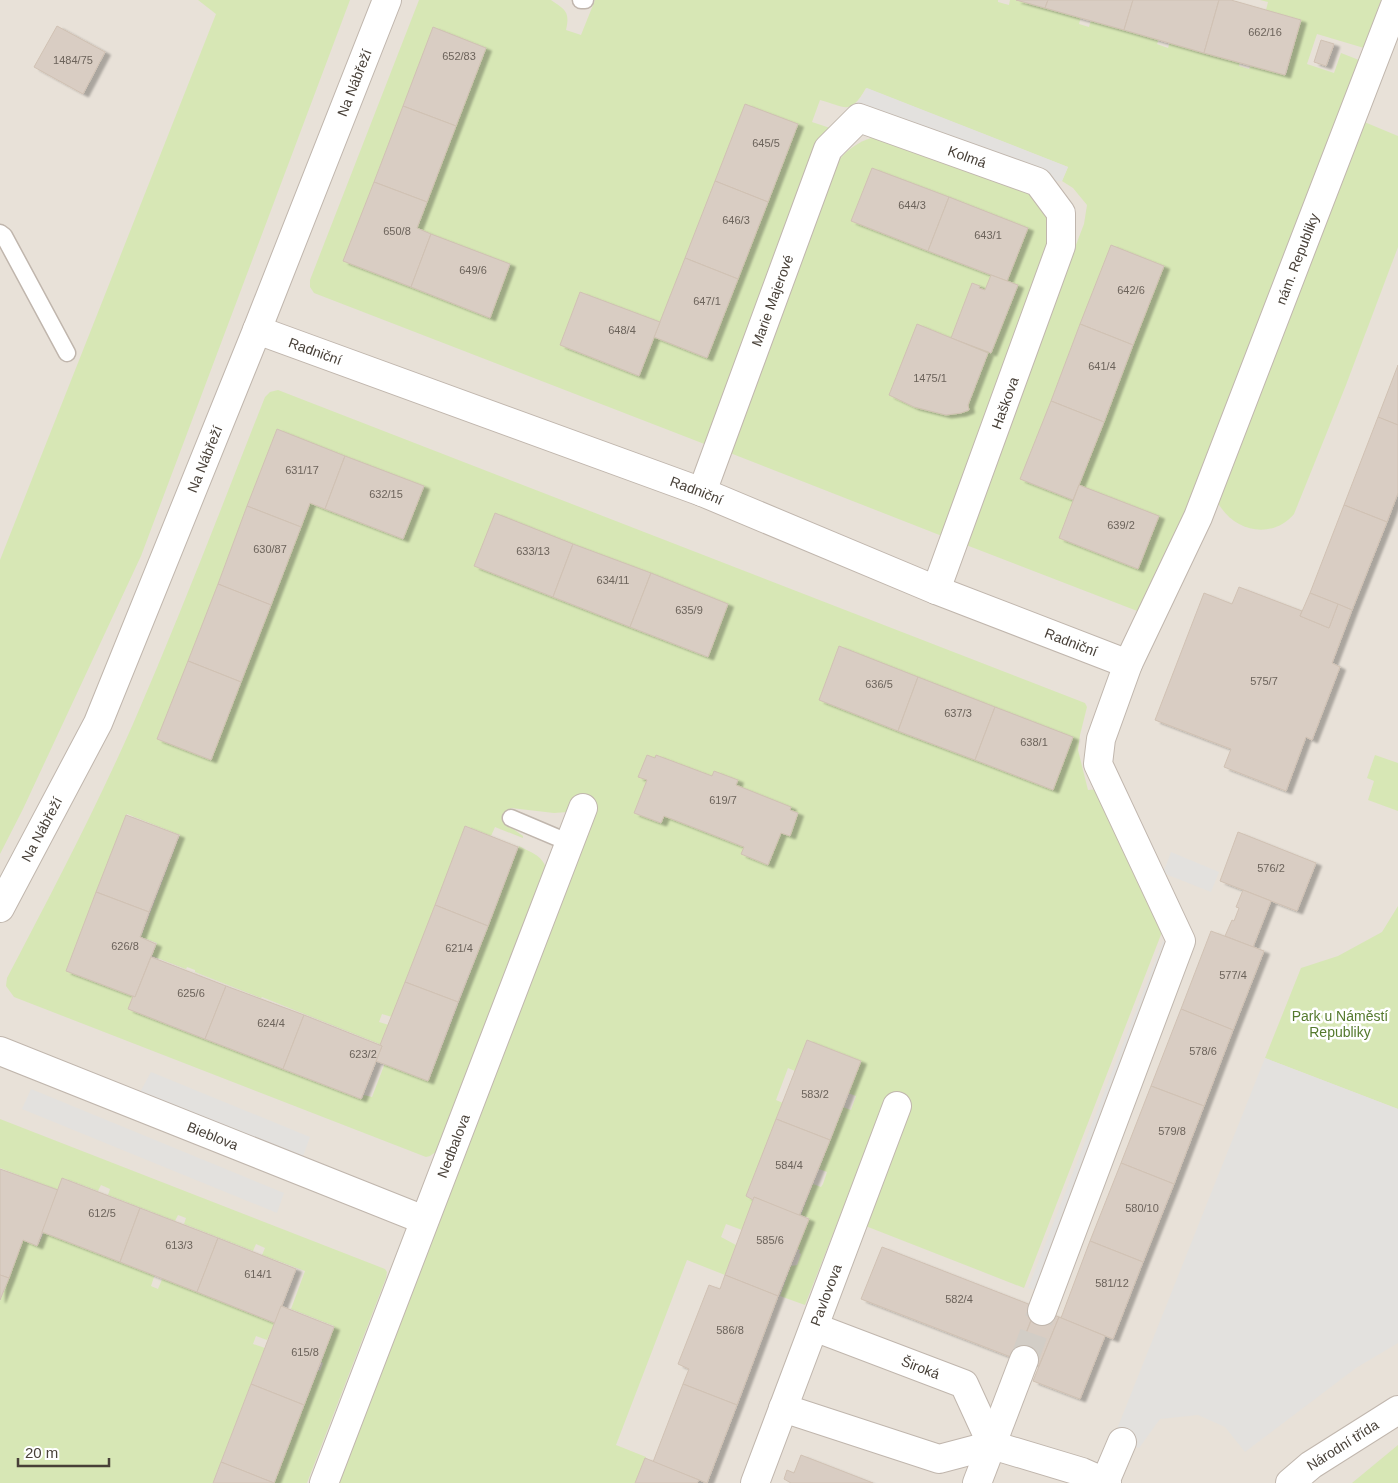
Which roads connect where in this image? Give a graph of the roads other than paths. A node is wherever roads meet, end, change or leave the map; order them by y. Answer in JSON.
{"nodes":[{"id":1,"x":387,"y":0,"type":"edge"},
{"id":2,"x":1397,"y":0,"type":"edge"},
{"id":3,"x":859,"y":118,"type":"joint"},
{"id":4,"x":1061,"y":213,"type":"joint"},
{"id":5,"x":0,"y":233,"type":"edge"},
{"id":6,"x":257,"y":330,"type":"junction"},
{"id":7,"x":67,"y":353,"type":"dead end"},
{"id":8,"x":702,"y":492,"type":"junction"},
{"id":9,"x":936,"y":590,"type":"junction"},
{"id":10,"x":1128,"y":664,"type":"junction"},
{"id":11,"x":583,"y":808,"type":"dead end"},
{"id":12,"x":511,"y":818,"type":"dead end"},
{"id":13,"x":570,"y":843,"type":"junction"},
{"id":14,"x":0,"y":908,"type":"edge"},
{"id":15,"x":0,"y":1051,"type":"edge"},
{"id":16,"x":897,"y":1106,"type":"dead end"},
{"id":17,"x":424,"y":1220,"type":"junction"},
{"id":18,"x":1042,"y":1311,"type":"tunnel mouth"},
{"id":19,"x":814,"y":1327,"type":"junction"},
{"id":20,"x":1024,"y":1360,"type":"tunnel mouth"},
{"id":21,"x":783,"y":1408,"type":"junction"},
{"id":22,"x":1398,"y":1410,"type":"edge"},
{"id":23,"x":1122,"y":1442,"type":"dead end"},
{"id":24,"x":992,"y":1444,"type":"junction"},
{"id":25,"x":1106,"y":1482,"type":"edge"},
{"id":26,"x":324,"y":1483,"type":"edge"},
{"id":27,"x":755,"y":1483,"type":"edge"},
{"id":28,"x":978,"y":1483,"type":"edge"},
{"id":29,"x":1290,"y":1483,"type":"edge"}],
"edges":[{"from":1,"to":6,"type":"street","name":"Na Nábřeží"},
{"from":2,"to":10,"type":"street","name":"nám. Republiky"},
{"from":3,"to":4,"type":"street","name":"Kolmá"},
{"from":3,"to":8,"type":"street","name":"Marie Majerové"},
{"from":4,"to":9,"type":"street","name":"Haškova"},
{"from":5,"to":7,"type":"lane"},
{"from":6,"to":8,"type":"street","name":"Radniční"},
{"from":6,"to":14,"type":"street","name":"Na Nábřeží"},
{"from":8,"to":9,"type":"street","name":"Radniční"},
{"from":9,"to":10,"type":"street","name":"Radniční"},
{"from":10,"to":18,"type":"street","name":"nám. Republiky"},
{"from":11,"to":13,"type":"street","name":"Nedbalova"},
{"from":12,"to":13,"type":"lane"},
{"from":13,"to":17,"type":"street","name":"Nedbalova"},
{"from":15,"to":17,"type":"street","name":"Bieblova"},
{"from":16,"to":19,"type":"street","name":"Pavlovova"},
{"from":17,"to":26,"type":"street","name":"Nedbalova"},
{"from":19,"to":21,"type":"street","name":"Pavlovova"},
{"from":19,"to":24,"type":"street","name":"Široká"},
{"from":20,"to":24,"type":"street"},
{"from":21,"to":24,"type":"street"},
{"from":21,"to":27,"type":"street","name":"Pavlovova"},
{"from":22,"to":29,"type":"street","name":"Národní třída"},
{"from":23,"to":25,"type":"street"},
{"from":24,"to":25,"type":"street"},
{"from":24,"to":28,"type":"street"}]}
